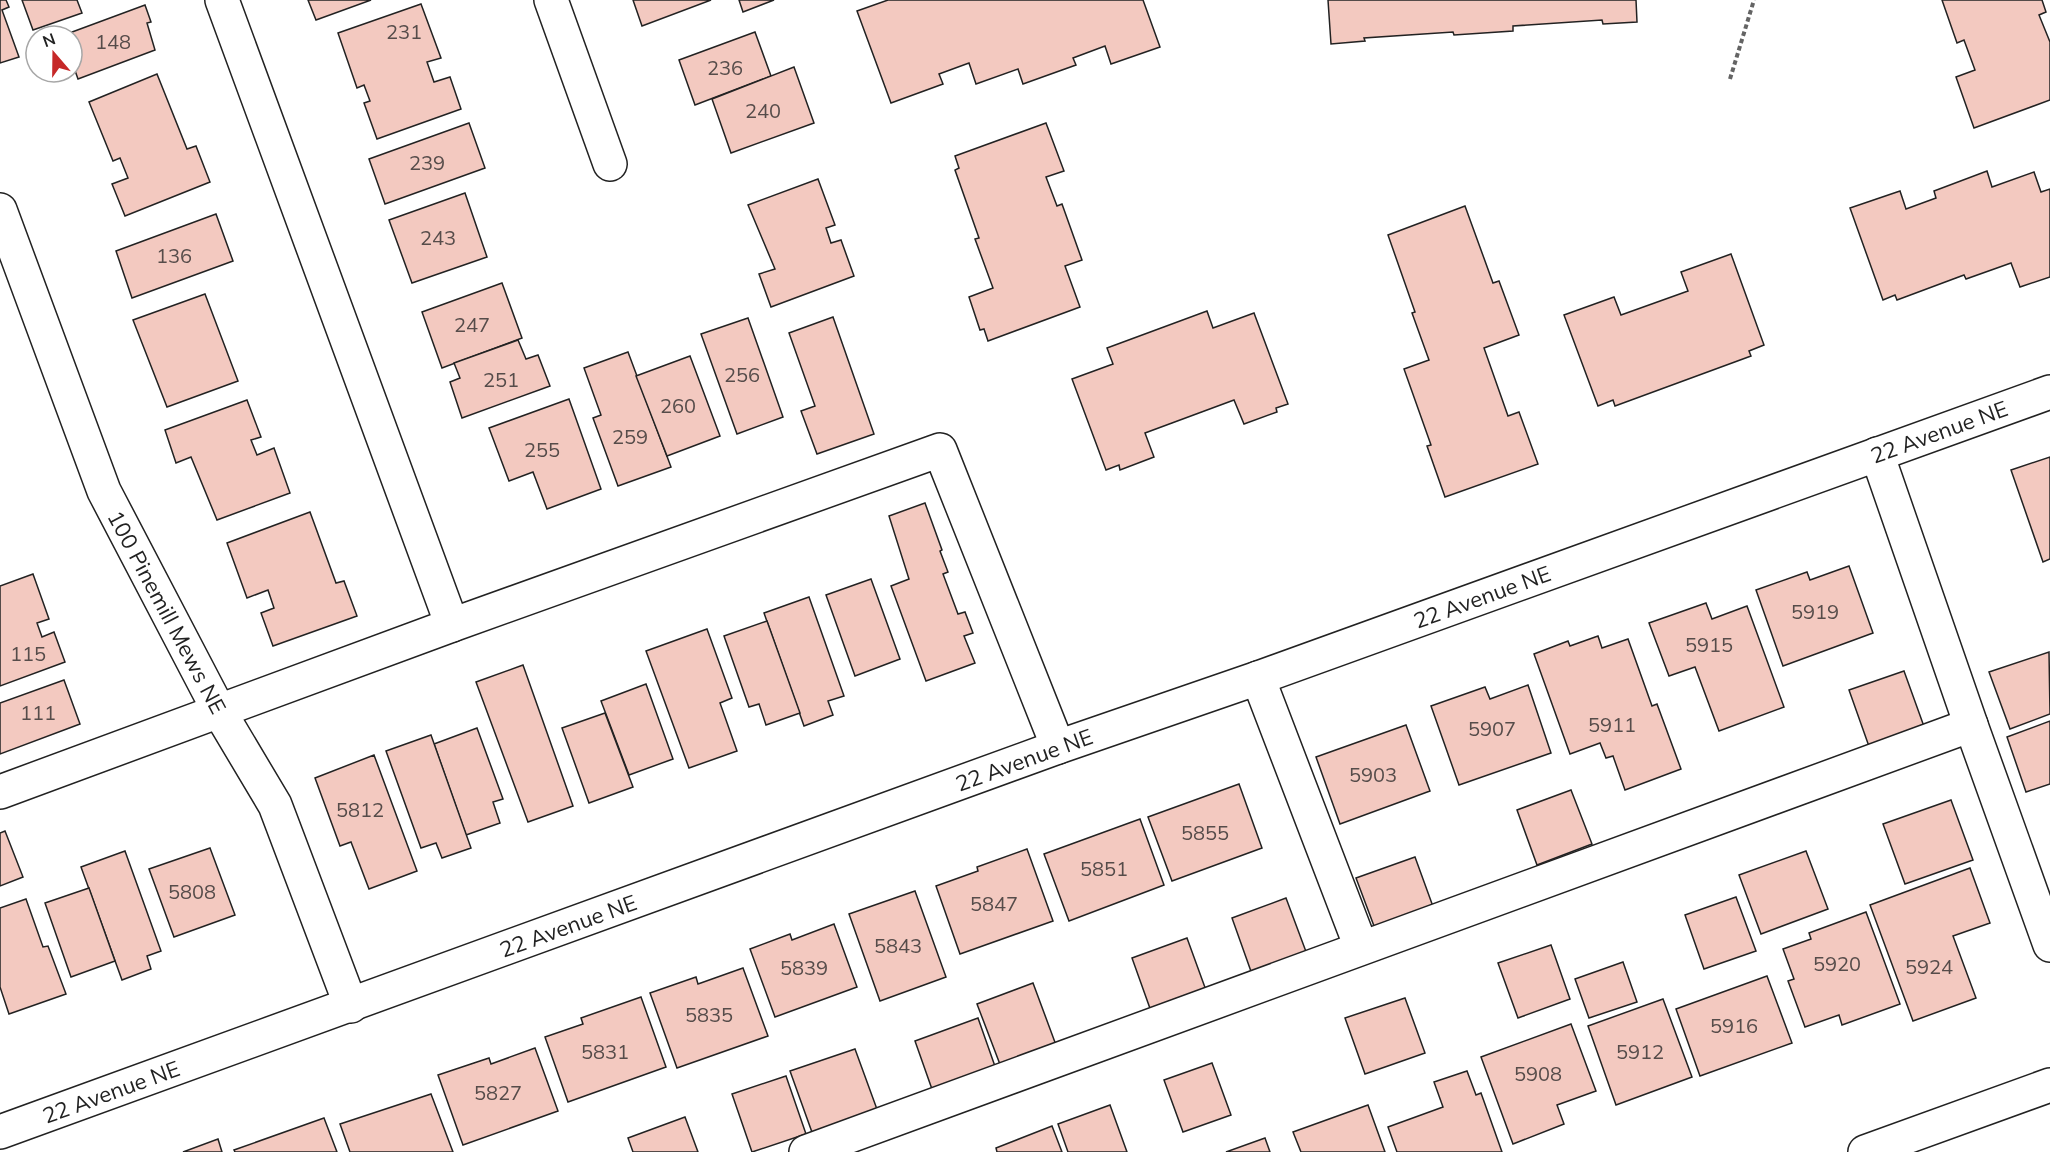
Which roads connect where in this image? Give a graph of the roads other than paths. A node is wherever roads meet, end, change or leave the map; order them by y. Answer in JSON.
{"nodes":[{"id":1,"x":222,"y":0,"type":"edge"},
{"id":2,"x":551,"y":0,"type":"edge"},
{"id":3,"x":610,"y":164,"type":"dead end"},
{"id":4,"x":0,"y":210,"type":"edge"},
{"id":5,"x":2050,"y":392,"type":"edge"},
{"id":6,"x":1877,"y":454,"type":"junction"},
{"id":7,"x":452,"y":625,"type":"junction"},
{"id":8,"x":1258,"y":678,"type":"junction"},
{"id":9,"x":219,"y":711,"type":"junction"},
{"id":10,"x":1971,"y":725,"type":"junction"},
{"id":11,"x":1058,"y":747,"type":"junction"},
{"id":12,"x":0,"y":792,"type":"edge"},
{"id":13,"x":2050,"y":945,"type":"edge"},
{"id":14,"x":1361,"y":947,"type":"junction"},
{"id":15,"x":351,"y":1006,"type":"junction"},
{"id":16,"x":2050,"y":1085,"type":"edge"},
{"id":17,"x":0,"y":1132,"type":"edge"},
{"id":18,"x":806,"y":1152,"type":"edge"},
{"id":19,"x":1865,"y":1152,"type":"edge"}],
"edges":[{"from":1,"to":7,"type":"street"},
{"from":2,"to":3,"type":"street"},
{"from":4,"to":9,"type":"street","name":"100 Pinemill Mews NE"},
{"from":5,"to":6,"type":"street","name":"22 Avenue NE"},
{"from":6,"to":8,"type":"street","name":"22 Avenue NE"},
{"from":6,"to":10,"type":"street"},
{"from":7,"to":9,"type":"street"},
{"from":7,"to":11,"type":"street"},
{"from":8,"to":11,"type":"street","name":"22 Avenue NE"},
{"from":8,"to":14,"type":"street"},
{"from":9,"to":12,"type":"street"},
{"from":9,"to":15,"type":"street","name":"100 Pinemill Mews NE"},
{"from":10,"to":13,"type":"street"},
{"from":10,"to":14,"type":"street"},
{"from":11,"to":15,"type":"street","name":"22 Avenue NE"},
{"from":14,"to":18,"type":"street"},
{"from":15,"to":17,"type":"street","name":"22 Avenue NE"},
{"from":16,"to":19,"type":"street"}]}
